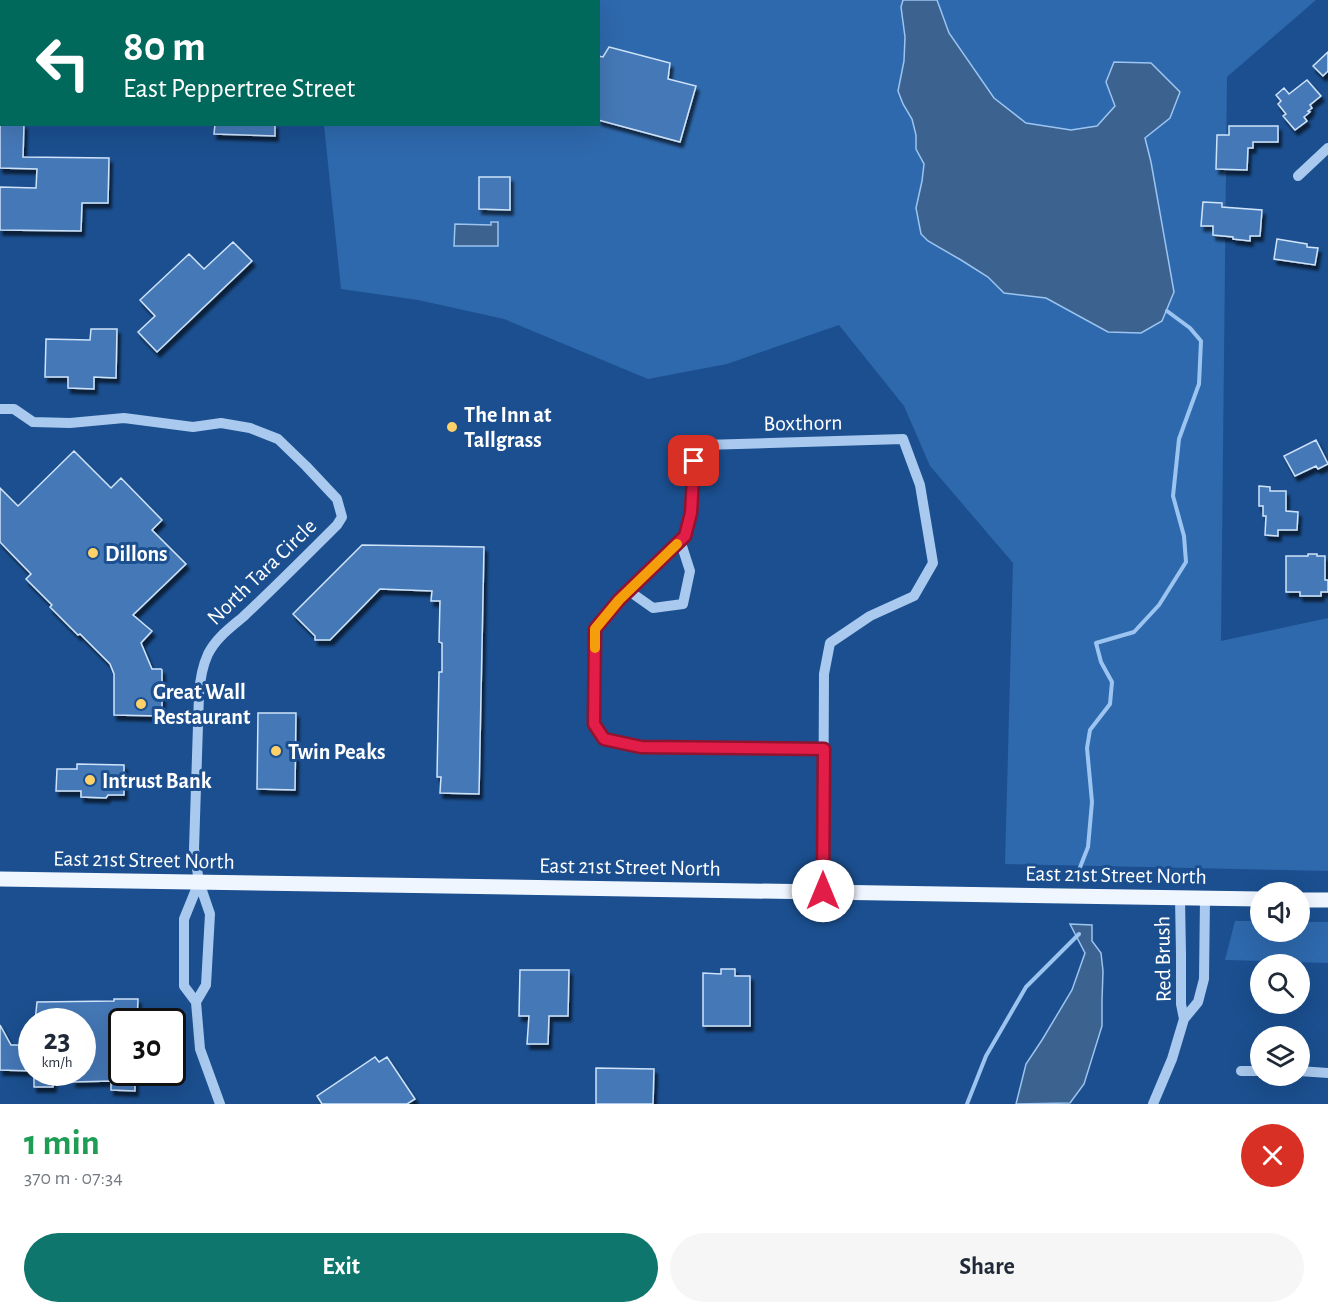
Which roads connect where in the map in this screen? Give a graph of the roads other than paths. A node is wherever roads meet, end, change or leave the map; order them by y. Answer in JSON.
{"nodes":[{"id":1,"x":1328,"y":148,"type":"edge"},
{"id":2,"x":1298,"y":176,"type":"dead end"},
{"id":3,"x":0,"y":409,"type":"edge"},
{"id":4,"x":680,"y":540,"type":"junction"},
{"id":5,"x":629,"y":591,"type":"junction"},
{"id":6,"x":824,"y":749,"type":"junction"},
{"id":7,"x":0,"y":879,"type":"edge"},
{"id":8,"x":199,"y":882,"type":"junction"},
{"id":9,"x":823,"y":891,"type":"junction"},
{"id":10,"x":1180,"y":898,"type":"junction"},
{"id":11,"x":1205,"y":898,"type":"junction"},
{"id":12,"x":1250,"y":899,"type":"edge"},
{"id":13,"x":1310,"y":900,"type":"edge"},
{"id":14,"x":1328,"y":900,"type":"edge"},
{"id":15,"x":196,"y":1002,"type":"junction"},
{"id":16,"x":1184,"y":1019,"type":"junction"},
{"id":17,"x":1241,"y":1071,"type":"dead end"},
{"id":18,"x":1250,"y":1071,"type":"edge"},
{"id":19,"x":1310,"y":1072,"type":"edge"},
{"id":20,"x":1328,"y":1073,"type":"edge"},
{"id":21,"x":220,"y":1104,"type":"edge"},
{"id":22,"x":1153,"y":1104,"type":"edge"}],
"edges":[{"from":1,"to":2,"type":"street"},
{"from":3,"to":8,"type":"street","name":"North Tara Circle"},
{"from":4,"to":5,"type":"street"},
{"from":4,"to":5,"type":"street"},
{"from":4,"to":6,"type":"street","name":"Boxthorn"},
{"from":5,"to":6,"type":"street"},
{"from":6,"to":9,"type":"street"},
{"from":7,"to":8,"type":"main road","name":"East 21st Street North"},
{"from":8,"to":9,"type":"main road","name":"East 21st Street North"},
{"from":8,"to":15,"type":"street","name":"North Tara Circle"},
{"from":8,"to":15,"type":"street"},
{"from":9,"to":10,"type":"main road","name":"East 21st Street North"},
{"from":10,"to":11,"type":"main road","name":"East 21st Street North"},
{"from":10,"to":16,"type":"street","name":"Red Brush"},
{"from":11,"to":12,"type":"main road","name":"East 21st Street North"},
{"from":11,"to":16,"type":"street","name":"Red Brush"},
{"from":13,"to":14,"type":"main road"},
{"from":15,"to":21,"type":"street"},
{"from":16,"to":22,"type":"street","name":"Red Brush"},
{"from":17,"to":18,"type":"street"},
{"from":19,"to":20,"type":"street"}]}
